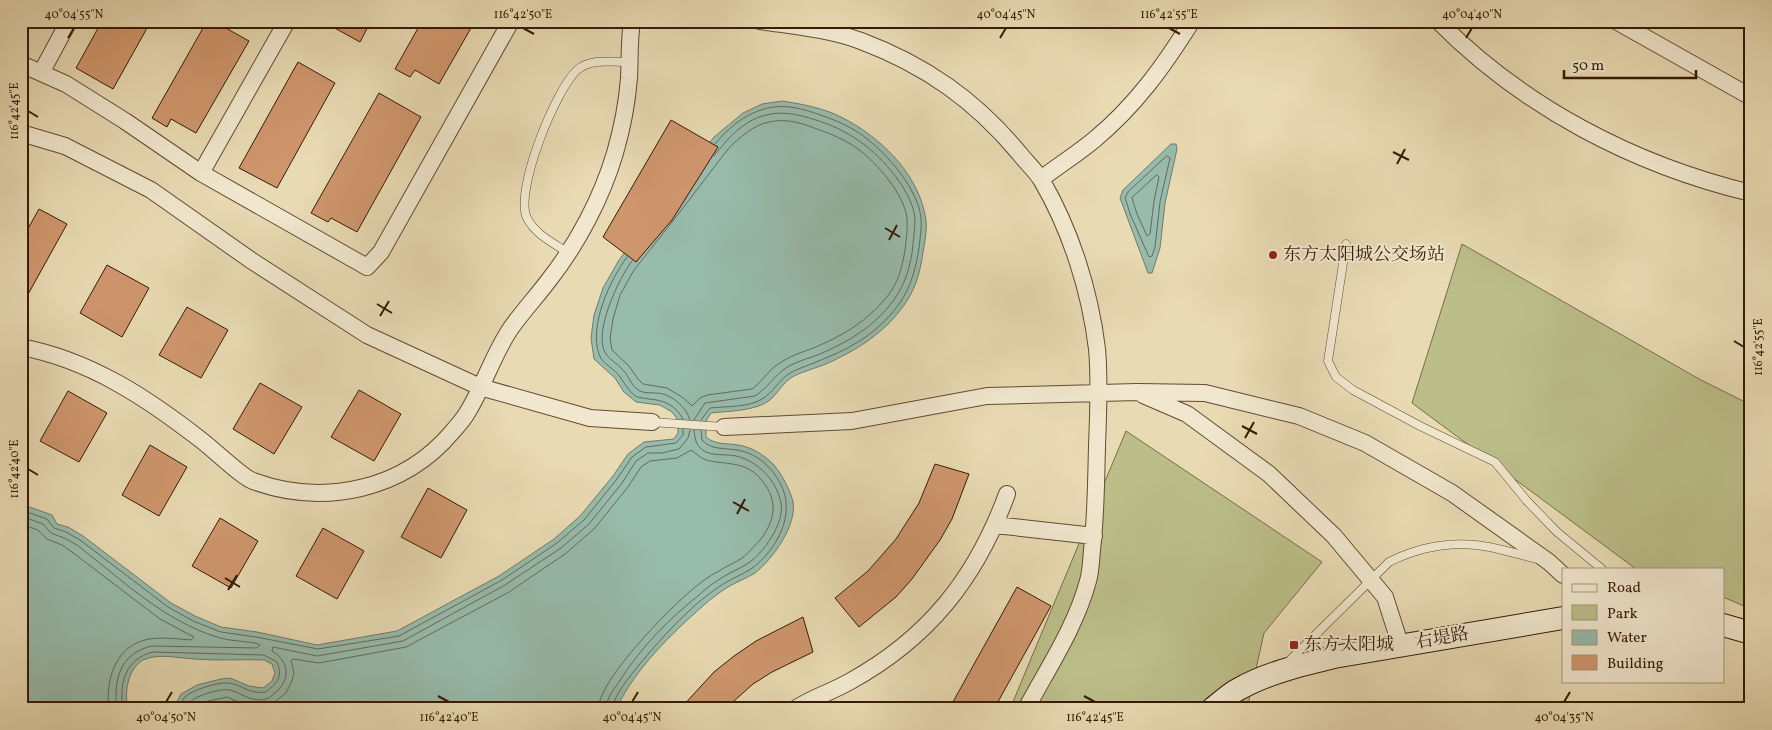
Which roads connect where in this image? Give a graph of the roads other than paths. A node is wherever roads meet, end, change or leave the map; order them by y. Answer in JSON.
{"nodes":[{"id":1,"x":69,"y":21,"type":"edge"},
{"id":2,"x":287,"y":21,"type":"edge"},
{"id":3,"x":511,"y":21,"type":"edge"},
{"id":4,"x":632,"y":21,"type":"edge"},
{"id":5,"x":760,"y":21,"type":"edge"},
{"id":6,"x":1192,"y":21,"type":"edge"},
{"id":7,"x":1438,"y":21,"type":"edge"},
{"id":8,"x":1616,"y":21,"type":"edge"},
{"id":9,"x":629,"y":62,"type":"junction"},
{"id":10,"x":21,"y":64,"type":"edge"},
{"id":11,"x":41,"y":72,"type":"junction"},
{"id":12,"x":1751,"y":97,"type":"edge"},
{"id":13,"x":21,"y":133,"type":"edge"},
{"id":14,"x":201,"y":173,"type":"junction"},
{"id":15,"x":1041,"y":179,"type":"junction"},
{"id":16,"x":1751,"y":193,"type":"edge"},
{"id":17,"x":1346,"y":244,"type":"dead end"},
{"id":18,"x":567,"y":252,"type":"junction"},
{"id":19,"x":21,"y":347,"type":"edge"},
{"id":20,"x":480,"y":387,"type":"junction"},
{"id":21,"x":1137,"y":392,"type":"junction"},
{"id":22,"x":1099,"y":393,"type":"junction"},
{"id":23,"x":652,"y":422,"type":"joint"},
{"id":24,"x":724,"y":427,"type":"joint"},
{"id":25,"x":1007,"y":494,"type":"dead end"},
{"id":26,"x":995,"y":525,"type":"junction"},
{"id":27,"x":1094,"y":536,"type":"junction"},
{"id":28,"x":1549,"y":562,"type":"junction"},
{"id":29,"x":1601,"y":568,"type":"edge"},
{"id":30,"x":1562,"y":574,"type":"edge"},
{"id":31,"x":1370,"y":580,"type":"junction"},
{"id":32,"x":1562,"y":618,"type":"edge"},
{"id":33,"x":1724,"y":625,"type":"edge"},
{"id":34,"x":1751,"y":633,"type":"edge"},
{"id":35,"x":1401,"y":647,"type":"junction"},
{"id":36,"x":1279,"y":671,"type":"junction"},
{"id":37,"x":795,"y":709,"type":"edge"},
{"id":38,"x":1026,"y":709,"type":"edge"},
{"id":39,"x":1212,"y":709,"type":"edge"}],
"edges":[{"from":1,"to":11,"type":"street"},
{"from":2,"to":14,"type":"street"},
{"from":3,"to":14,"type":"street"},
{"from":4,"to":9,"type":"street"},
{"from":5,"to":15,"type":"street"},
{"from":6,"to":15,"type":"street"},
{"from":7,"to":16,"type":"street"},
{"from":8,"to":12,"type":"street"},
{"from":9,"to":18,"type":"street"},
{"from":9,"to":18,"type":"lane"},
{"from":10,"to":11,"type":"street"},
{"from":11,"to":14,"type":"street"},
{"from":13,"to":20,"type":"street"},
{"from":15,"to":22,"type":"street"},
{"from":17,"to":29,"type":"lane"},
{"from":18,"to":20,"type":"street"},
{"from":19,"to":20,"type":"street"},
{"from":20,"to":23,"type":"street"},
{"from":21,"to":22,"type":"street"},
{"from":21,"to":28,"type":"street"},
{"from":21,"to":31,"type":"street"},
{"from":22,"to":24,"type":"street"},
{"from":22,"to":27,"type":"street"},
{"from":23,"to":24,"type":"lane"},
{"from":25,"to":26,"type":"street"},
{"from":26,"to":27,"type":"street"},
{"from":26,"to":37,"type":"street"},
{"from":27,"to":38,"type":"street"},
{"from":28,"to":30,"type":"street"},
{"from":28,"to":31,"type":"lane"},
{"from":31,"to":35,"type":"street"},
{"from":31,"to":36,"type":"lane"},
{"from":32,"to":35,"type":"main road","name":"右堤路"},
{"from":33,"to":34,"type":"main road"},
{"from":35,"to":36,"type":"main road","name":"右堤路"},
{"from":36,"to":39,"type":"main road","name":"右堤路"}]}
